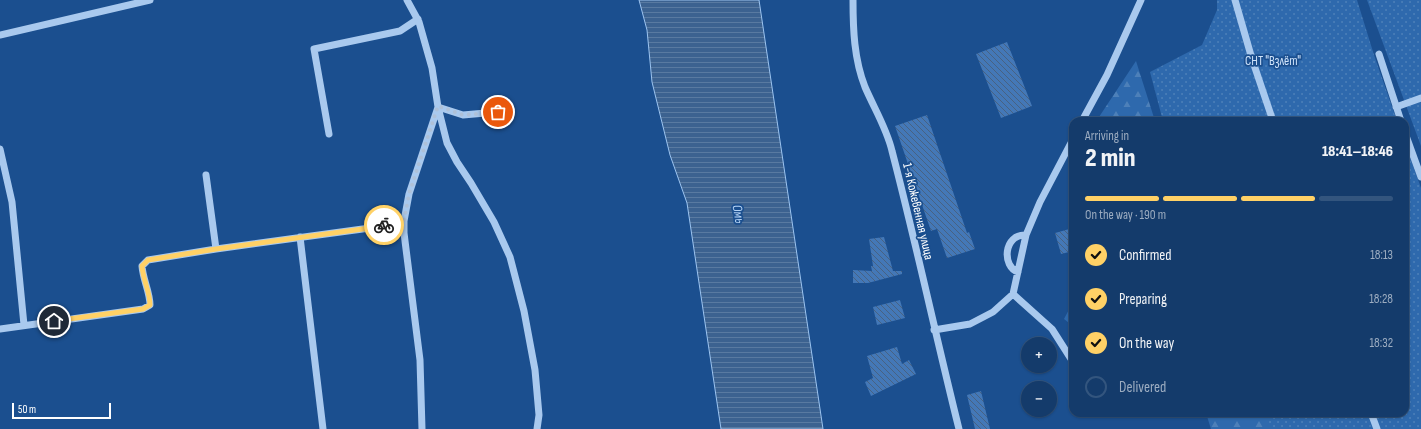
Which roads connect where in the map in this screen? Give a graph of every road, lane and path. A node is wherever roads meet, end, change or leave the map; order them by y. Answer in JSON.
{"nodes":[{"id":1,"x":150,"y":0,"type":"edge"},
{"id":2,"x":407,"y":0,"type":"edge"},
{"id":3,"x":853,"y":0,"type":"edge"},
{"id":4,"x":1140,"y":0,"type":"edge"},
{"id":5,"x":1235,"y":0,"type":"edge"},
{"id":6,"x":418,"y":19,"type":"junction"},
{"id":7,"x":0,"y":35,"type":"edge"},
{"id":8,"x":1380,"y":54,"type":"dead end"},
{"id":9,"x":1421,"y":98,"type":"edge"},
{"id":10,"x":438,"y":106,"type":"junction"},
{"id":11,"x":1396,"y":107,"type":"junction"},
{"id":12,"x":498,"y":112,"type":"dead end"},
{"id":13,"x":1084,"y":117,"type":"edge"},
{"id":14,"x":1272,"y":117,"type":"edge"},
{"id":15,"x":1400,"y":117,"type":"edge"},
{"id":16,"x":329,"y":134,"type":"dead end"},
{"id":17,"x":1409,"y":144,"type":"edge"},
{"id":18,"x":1069,"y":147,"type":"edge"},
{"id":19,"x":0,"y":149,"type":"edge"},
{"id":20,"x":206,"y":175,"type":"dead end"},
{"id":21,"x":1421,"y":177,"type":"edge"},
{"id":22,"x":404,"y":221,"type":"junction"},
{"id":23,"x":1026,"y":235,"type":"junction"},
{"id":24,"x":300,"y":237,"type":"junction"},
{"id":25,"x":216,"y":249,"type":"junction"},
{"id":26,"x":1018,"y":272,"type":"junction"},
{"id":27,"x":1013,"y":294,"type":"junction"},
{"id":28,"x":24,"y":325,"type":"junction"},
{"id":29,"x":0,"y":329,"type":"edge"},
{"id":30,"x":934,"y":330,"type":"junction"},
{"id":31,"x":1069,"y":356,"type":"edge"},
{"id":32,"x":1372,"y":417,"type":"edge"},
{"id":33,"x":323,"y":429,"type":"edge"},
{"id":34,"x":422,"y":429,"type":"edge"},
{"id":35,"x":537,"y":429,"type":"edge"},
{"id":36,"x":959,"y":429,"type":"edge"},
{"id":37,"x":1377,"y":429,"type":"edge"}],
"edges":[{"from":1,"to":7,"type":"street"},
{"from":2,"to":6,"type":"street"},
{"from":3,"to":30,"type":"street","name":"1-я Кожевенная улица"},
{"from":4,"to":13,"type":"street"},
{"from":5,"to":14,"type":"street"},
{"from":6,"to":10,"type":"street"},
{"from":6,"to":16,"type":"street"},
{"from":8,"to":11,"type":"street"},
{"from":9,"to":11,"type":"street"},
{"from":10,"to":12,"type":"street"},
{"from":10,"to":22,"type":"street"},
{"from":10,"to":35,"type":"street"},
{"from":11,"to":15,"type":"street"},
{"from":17,"to":21,"type":"street"},
{"from":18,"to":23,"type":"street"},
{"from":19,"to":28,"type":"street"},
{"from":20,"to":25,"type":"street"},
{"from":22,"to":24,"type":"street"},
{"from":22,"to":34,"type":"street"},
{"from":23,"to":26,"type":"street"},
{"from":23,"to":26,"type":"street"},
{"from":24,"to":25,"type":"street"},
{"from":24,"to":33,"type":"street"},
{"from":25,"to":28,"type":"street"},
{"from":26,"to":27,"type":"street"},
{"from":27,"to":30,"type":"street"},
{"from":27,"to":31,"type":"street"},
{"from":28,"to":29,"type":"street"},
{"from":30,"to":36,"type":"street","name":"1-я Кожевенная улица"},
{"from":32,"to":37,"type":"street"}]}
